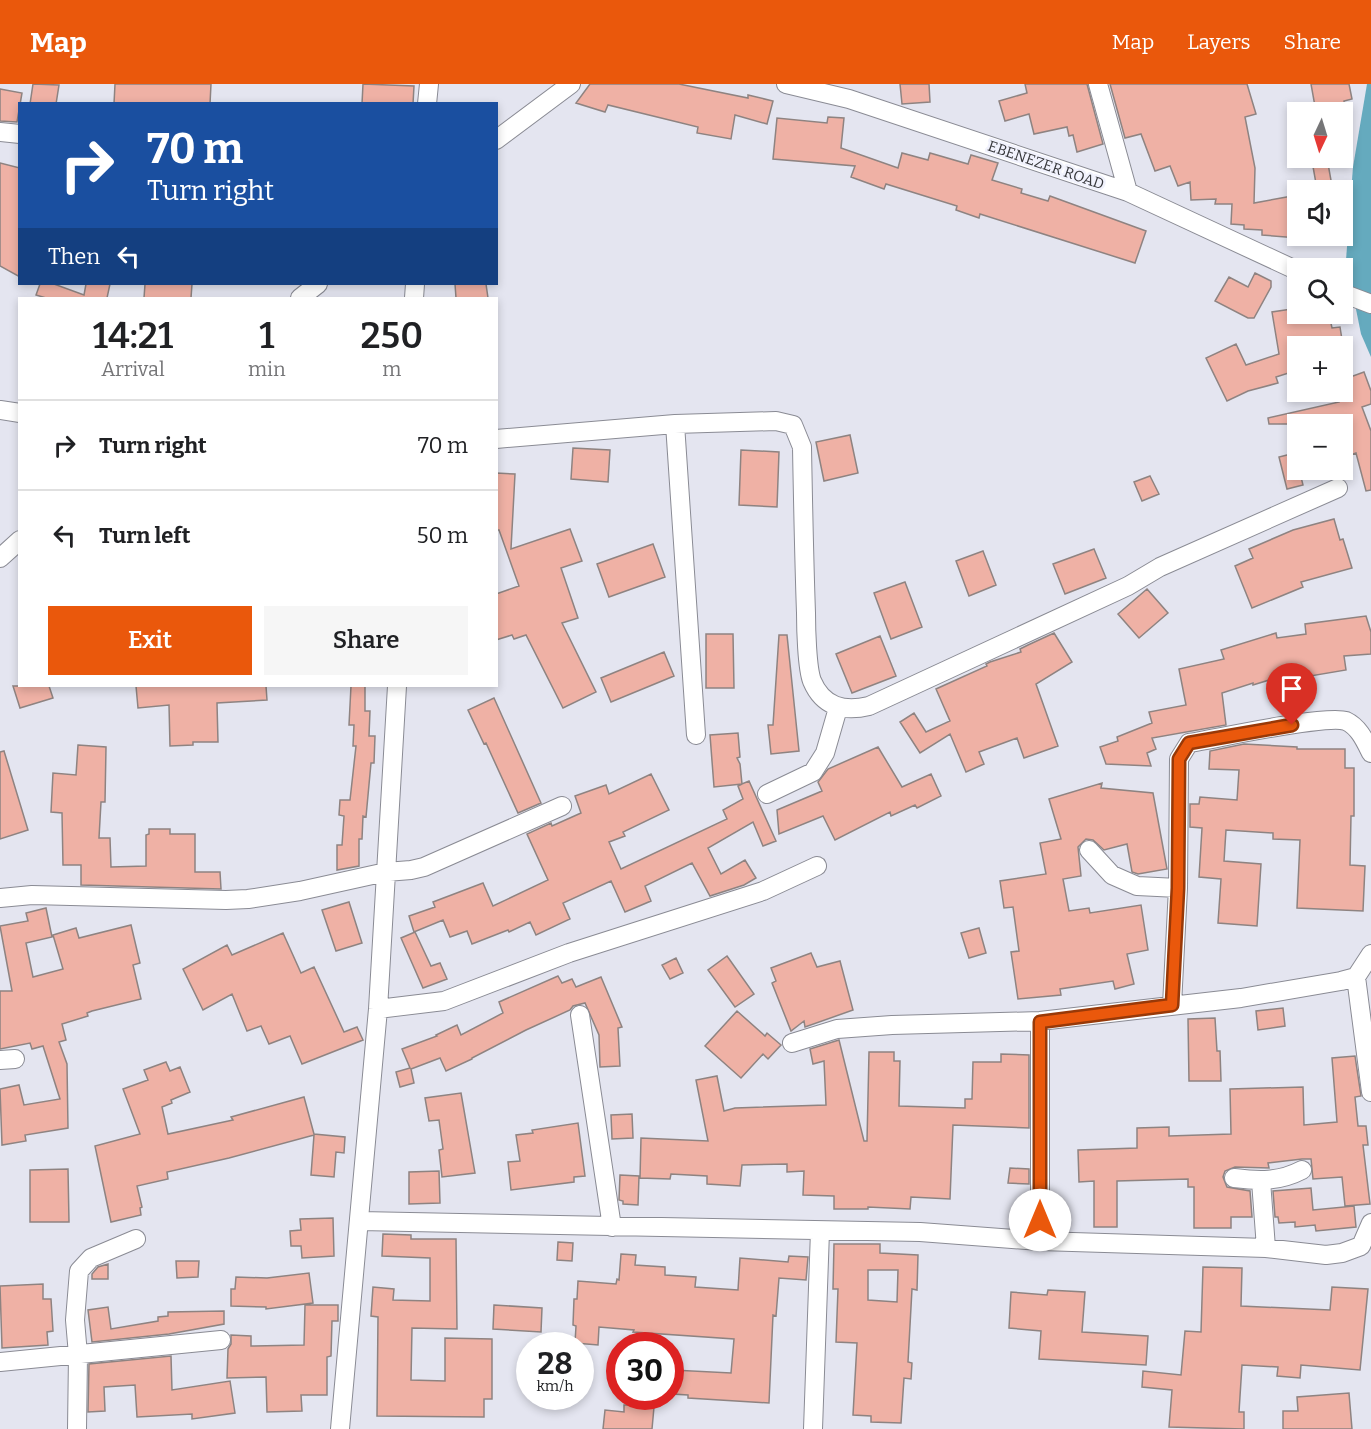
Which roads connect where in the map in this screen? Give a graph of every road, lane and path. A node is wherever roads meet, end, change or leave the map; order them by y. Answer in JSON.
{"nodes":[{"id":1,"x":429,"y":84,"type":"edge"},
{"id":2,"x":571,"y":84,"type":"edge"},
{"id":3,"x":786,"y":84,"type":"edge"},
{"id":4,"x":1098,"y":84,"type":"edge"},
{"id":5,"x":427,"y":102,"type":"edge"},
{"id":6,"x":0,"y":132,"type":"edge"},
{"id":7,"x":18,"y":134,"type":"edge"},
{"id":8,"x":498,"y":139,"type":"edge"},
{"id":9,"x":1128,"y":192,"type":"junction"},
{"id":10,"x":1287,"y":266,"type":"edge"},
{"id":11,"x":317,"y":285,"type":"edge"},
{"id":12,"x":301,"y":297,"type":"edge"},
{"id":13,"x":1353,"y":297,"type":"edge"},
{"id":14,"x":1371,"y":303,"type":"edge"},
{"id":15,"x":0,"y":410,"type":"edge"},
{"id":16,"x":18,"y":413,"type":"edge"},
{"id":17,"x":675,"y":424,"type":"junction"},
{"id":18,"x":498,"y":439,"type":"edge"},
{"id":19,"x":1338,"y":488,"type":"dead end"},
{"id":20,"x":18,"y":542,"type":"edge"},
{"id":21,"x":0,"y":558,"type":"edge"},
{"id":22,"x":397,"y":687,"type":"edge"},
{"id":23,"x":838,"y":708,"type":"junction"},
{"id":24,"x":696,"y":735,"type":"dead end"},
{"id":25,"x":1371,"y":753,"type":"edge"},
{"id":26,"x":767,"y":794,"type":"dead end"},
{"id":27,"x":562,"y":806,"type":"dead end"},
{"id":28,"x":1089,"y":850,"type":"dead end"},
{"id":29,"x":817,"y":866,"type":"dead end"},
{"id":30,"x":386,"y":872,"type":"junction"},
{"id":31,"x":1178,"y":888,"type":"junction"},
{"id":32,"x":0,"y":898,"type":"edge"},
{"id":33,"x":1371,"y":954,"type":"edge"},
{"id":34,"x":1356,"y":977,"type":"junction"},
{"id":35,"x":1172,"y":1005,"type":"junction"},
{"id":36,"x":378,"y":1008,"type":"junction"},
{"id":37,"x":580,"y":1015,"type":"dead end"},
{"id":38,"x":1040,"y":1022,"type":"junction"},
{"id":39,"x":792,"y":1043,"type":"dead end"},
{"id":40,"x":1371,"y":1092,"type":"edge"},
{"id":41,"x":1302,"y":1170,"type":"dead end"},
{"id":42,"x":1234,"y":1178,"type":"dead end"},
{"id":43,"x":1261,"y":1181,"type":"junction"},
{"id":44,"x":360,"y":1221,"type":"junction"},
{"id":45,"x":1371,"y":1223,"type":"edge"},
{"id":46,"x":612,"y":1227,"type":"junction"},
{"id":47,"x":820,"y":1231,"type":"junction"},
{"id":48,"x":136,"y":1239,"type":"dead end"},
{"id":49,"x":1040,"y":1241,"type":"junction"},
{"id":50,"x":1266,"y":1248,"type":"junction"},
{"id":51,"x":221,"y":1340,"type":"dead end"},
{"id":52,"x":78,"y":1355,"type":"junction"},
{"id":53,"x":0,"y":1362,"type":"edge"},
{"id":54,"x":77,"y":1429,"type":"edge"},
{"id":55,"x":340,"y":1429,"type":"edge"},
{"id":56,"x":813,"y":1429,"type":"edge"}],
"edges":[{"from":1,"to":5,"type":"street"},
{"from":2,"to":8,"type":"street"},
{"from":3,"to":9,"type":"street","name":"EBENEZER ROAD"},
{"from":4,"to":9,"type":"street"},
{"from":6,"to":7,"type":"street"},
{"from":9,"to":10,"type":"street","name":"EBENEZER ROAD"},
{"from":11,"to":12,"type":"street"},
{"from":13,"to":14,"type":"street"},
{"from":15,"to":16,"type":"street"},
{"from":17,"to":18,"type":"street"},
{"from":17,"to":23,"type":"street"},
{"from":17,"to":24,"type":"street"},
{"from":19,"to":23,"type":"street"},
{"from":20,"to":21,"type":"street"},
{"from":22,"to":30,"type":"street"},
{"from":23,"to":26,"type":"street"},
{"from":25,"to":31,"type":"street"},
{"from":27,"to":30,"type":"street"},
{"from":28,"to":31,"type":"street"},
{"from":29,"to":36,"type":"street"},
{"from":30,"to":32,"type":"street"},
{"from":30,"to":36,"type":"street"},
{"from":31,"to":35,"type":"street"},
{"from":33,"to":34,"type":"street"},
{"from":34,"to":35,"type":"street"},
{"from":34,"to":40,"type":"street"},
{"from":35,"to":38,"type":"street"},
{"from":36,"to":44,"type":"street"},
{"from":37,"to":46,"type":"street"},
{"from":38,"to":39,"type":"street"},
{"from":38,"to":49,"type":"street"},
{"from":41,"to":43,"type":"street"},
{"from":42,"to":43,"type":"street"},
{"from":43,"to":50,"type":"street"},
{"from":44,"to":46,"type":"street"},
{"from":44,"to":55,"type":"street"},
{"from":45,"to":50,"type":"street"},
{"from":46,"to":47,"type":"street"},
{"from":47,"to":49,"type":"street"},
{"from":47,"to":56,"type":"street"},
{"from":48,"to":52,"type":"street"},
{"from":49,"to":50,"type":"street"},
{"from":51,"to":52,"type":"street"},
{"from":52,"to":53,"type":"street"},
{"from":52,"to":54,"type":"street"}]}
